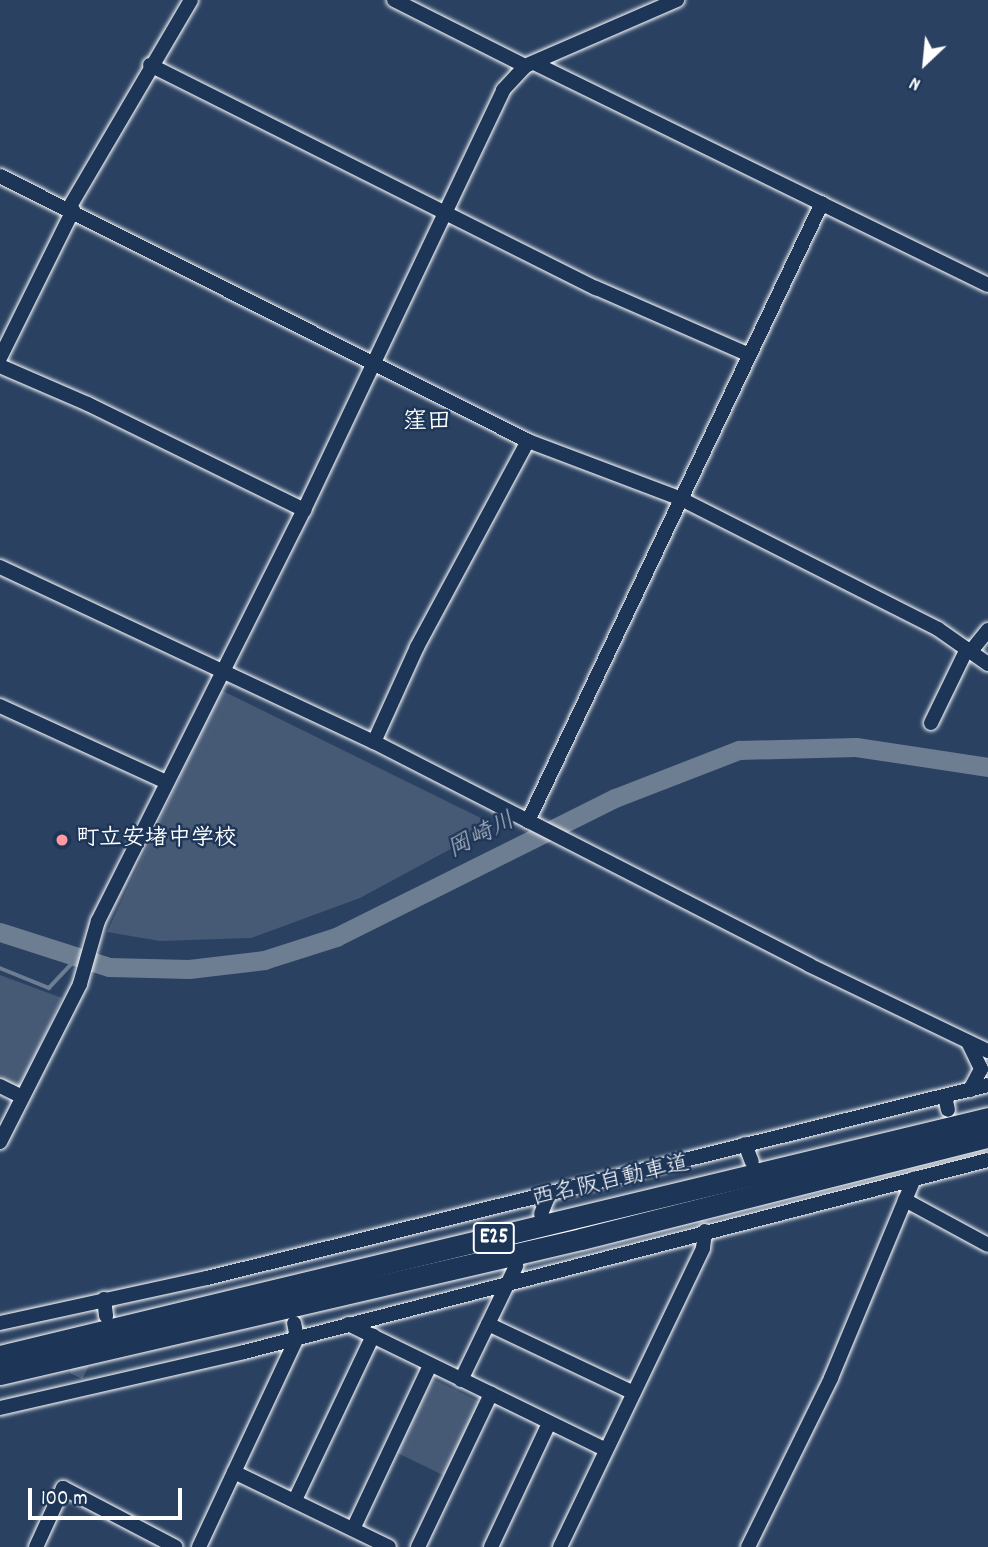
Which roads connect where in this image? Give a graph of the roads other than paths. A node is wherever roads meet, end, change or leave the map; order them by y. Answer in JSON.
{"nodes":[{"id":1,"x":191,"y":0,"type":"edge"},
{"id":2,"x":394,"y":0,"type":"edge"},
{"id":3,"x":677,"y":0,"type":"edge"},
{"id":4,"x":150,"y":65,"type":"junction"},
{"id":5,"x":529,"y":65,"type":"junction"},
{"id":6,"x":0,"y":176,"type":"edge"},
{"id":7,"x":822,"y":203,"type":"junction"},
{"id":8,"x":71,"y":209,"type":"junction"},
{"id":9,"x":447,"y":213,"type":"junction"},
{"id":10,"x":988,"y":285,"type":"edge"},
{"id":11,"x":749,"y":355,"type":"junction"},
{"id":12,"x":0,"y":358,"type":"edge"},
{"id":13,"x":375,"y":362,"type":"junction"},
{"id":14,"x":0,"y":366,"type":"edge"},
{"id":15,"x":528,"y":441,"type":"junction"},
{"id":16,"x":679,"y":498,"type":"junction"},
{"id":17,"x":304,"y":510,"type":"junction"},
{"id":18,"x":0,"y":567,"type":"edge"},
{"id":19,"x":988,"y":629,"type":"edge"},
{"id":20,"x":969,"y":650,"type":"junction"},
{"id":21,"x":988,"y":664,"type":"edge"},
{"id":22,"x":221,"y":671,"type":"junction"},
{"id":23,"x":0,"y":706,"type":"edge"},
{"id":24,"x":932,"y":723,"type":"dead end"},
{"id":25,"x":374,"y":742,"type":"junction"},
{"id":26,"x":166,"y":782,"type":"junction"},
{"id":27,"x":527,"y":821,"type":"junction"},
{"id":28,"x":968,"y":1042,"type":"junction"},
{"id":29,"x":988,"y":1051,"type":"edge"},
{"id":30,"x":988,"y":1085,"type":"edge"},
{"id":31,"x":0,"y":1086,"type":"edge"},
{"id":32,"x":970,"y":1090,"type":"junction"},
{"id":33,"x":23,"y":1097,"type":"junction"},
{"id":34,"x":988,"y":1118,"type":"edge"},
{"id":35,"x":988,"y":1137,"type":"edge"},
{"id":36,"x":0,"y":1142,"type":"edge"},
{"id":37,"x":745,"y":1144,"type":"junction"},
{"id":38,"x":988,"y":1160,"type":"edge"},
{"id":39,"x":752,"y":1162,"type":"dead end"},
{"id":40,"x":921,"y":1173,"type":"junction"},
{"id":41,"x":549,"y":1194,"type":"junction"},
{"id":42,"x":905,"y":1200,"type":"junction"},
{"id":43,"x":541,"y":1214,"type":"dead end"},
{"id":44,"x":705,"y":1231,"type":"junction"},
{"id":45,"x":988,"y":1245,"type":"edge"},
{"id":46,"x":311,"y":1251,"type":"junction"},
{"id":47,"x":516,"y":1266,"type":"dead end"},
{"id":48,"x":317,"y":1270,"type":"dead end"},
{"id":49,"x":505,"y":1286,"type":"junction"},
{"id":50,"x":104,"y":1299,"type":"junction"},
{"id":51,"x":106,"y":1316,"type":"dead end"},
{"id":52,"x":0,"y":1323,"type":"edge"},
{"id":53,"x":293,"y":1323,"type":"dead end"},
{"id":54,"x":348,"y":1324,"type":"junction"},
{"id":55,"x":488,"y":1324,"type":"junction"},
{"id":56,"x":373,"y":1336,"type":"junction"},
{"id":57,"x":297,"y":1338,"type":"junction"},
{"id":58,"x":0,"y":1356,"type":"edge"},
{"id":59,"x":430,"y":1365,"type":"junction"},
{"id":60,"x":0,"y":1374,"type":"edge"},
{"id":61,"x":461,"y":1380,"type":"junction"},
{"id":62,"x":634,"y":1393,"type":"junction"},
{"id":63,"x":491,"y":1394,"type":"junction"},
{"id":64,"x":0,"y":1408,"type":"edge"},
{"id":65,"x":549,"y":1423,"type":"junction"},
{"id":66,"x":606,"y":1450,"type":"junction"},
{"id":67,"x":234,"y":1472,"type":"junction"},
{"id":68,"x":295,"y":1500,"type":"junction"},
{"id":69,"x":353,"y":1529,"type":"junction"},
{"id":70,"x":36,"y":1547,"type":"edge"},
{"id":71,"x":176,"y":1547,"type":"edge"},
{"id":72,"x":199,"y":1547,"type":"edge"},
{"id":73,"x":389,"y":1547,"type":"edge"},
{"id":74,"x":418,"y":1547,"type":"edge"},
{"id":75,"x":491,"y":1547,"type":"edge"},
{"id":76,"x":560,"y":1547,"type":"edge"},
{"id":77,"x":748,"y":1547,"type":"edge"}],
"edges":[{"from":1,"to":4,"type":"street"},
{"from":2,"to":5,"type":"street"},
{"from":3,"to":5,"type":"street"},
{"from":4,"to":8,"type":"street"},
{"from":4,"to":9,"type":"street"},
{"from":5,"to":7,"type":"street"},
{"from":5,"to":9,"type":"street"},
{"from":6,"to":8,"type":"street"},
{"from":7,"to":10,"type":"street"},
{"from":7,"to":11,"type":"street"},
{"from":8,"to":12,"type":"street"},
{"from":8,"to":13,"type":"street"},
{"from":9,"to":11,"type":"street"},
{"from":9,"to":13,"type":"street"},
{"from":11,"to":16,"type":"street"},
{"from":13,"to":15,"type":"street"},
{"from":13,"to":17,"type":"street"},
{"from":14,"to":17,"type":"street"},
{"from":15,"to":16,"type":"street"},
{"from":15,"to":25,"type":"street"},
{"from":16,"to":20,"type":"street"},
{"from":16,"to":27,"type":"street"},
{"from":17,"to":22,"type":"street"},
{"from":18,"to":22,"type":"street"},
{"from":19,"to":20,"type":"street"},
{"from":20,"to":21,"type":"street"},
{"from":20,"to":24,"type":"street"},
{"from":22,"to":25,"type":"street"},
{"from":22,"to":26,"type":"street"},
{"from":23,"to":26,"type":"street"},
{"from":25,"to":27,"type":"street"},
{"from":26,"to":33,"type":"street"},
{"from":27,"to":28,"type":"street"},
{"from":28,"to":29,"type":"street"},
{"from":28,"to":32,"type":"street"},
{"from":30,"to":32,"type":"street"},
{"from":31,"to":33,"type":"street"},
{"from":32,"to":37,"type":"street"},
{"from":33,"to":36,"type":"street"},
{"from":34,"to":58,"type":"highway","name":"西名阪自動車道","number":"E25"},
{"from":35,"to":60,"type":"highway","name":"西名阪自動車道","number":"E25"},
{"from":37,"to":39,"type":"street"},
{"from":37,"to":41,"type":"street"},
{"from":38,"to":40,"type":"street"},
{"from":40,"to":42,"type":"street"},
{"from":40,"to":44,"type":"street"},
{"from":41,"to":43,"type":"street"},
{"from":41,"to":46,"type":"street"},
{"from":42,"to":45,"type":"street"},
{"from":42,"to":77,"type":"street"},
{"from":44,"to":49,"type":"street"},
{"from":44,"to":62,"type":"street"},
{"from":46,"to":48,"type":"street"},
{"from":46,"to":50,"type":"street"},
{"from":47,"to":49,"type":"street"},
{"from":49,"to":54,"type":"street"},
{"from":49,"to":55,"type":"street"},
{"from":50,"to":51,"type":"street"},
{"from":50,"to":52,"type":"street"},
{"from":53,"to":57,"type":"street"},
{"from":54,"to":56,"type":"street"},
{"from":54,"to":57,"type":"street"},
{"from":55,"to":61,"type":"street"},
{"from":55,"to":62,"type":"street"},
{"from":56,"to":59,"type":"street"},
{"from":56,"to":68,"type":"street"},
{"from":57,"to":64,"type":"street"},
{"from":57,"to":67,"type":"street"},
{"from":59,"to":61,"type":"street"},
{"from":59,"to":69,"type":"street"},
{"from":61,"to":63,"type":"street"},
{"from":62,"to":66,"type":"street"},
{"from":63,"to":65,"type":"street"},
{"from":63,"to":74,"type":"street"},
{"from":65,"to":66,"type":"street"},
{"from":65,"to":75,"type":"street"},
{"from":66,"to":76,"type":"street"},
{"from":67,"to":68,"type":"street"},
{"from":67,"to":72,"type":"street"},
{"from":68,"to":69,"type":"street"},
{"from":69,"to":73,"type":"street"},
{"from":70,"to":71,"type":"street"}]}
